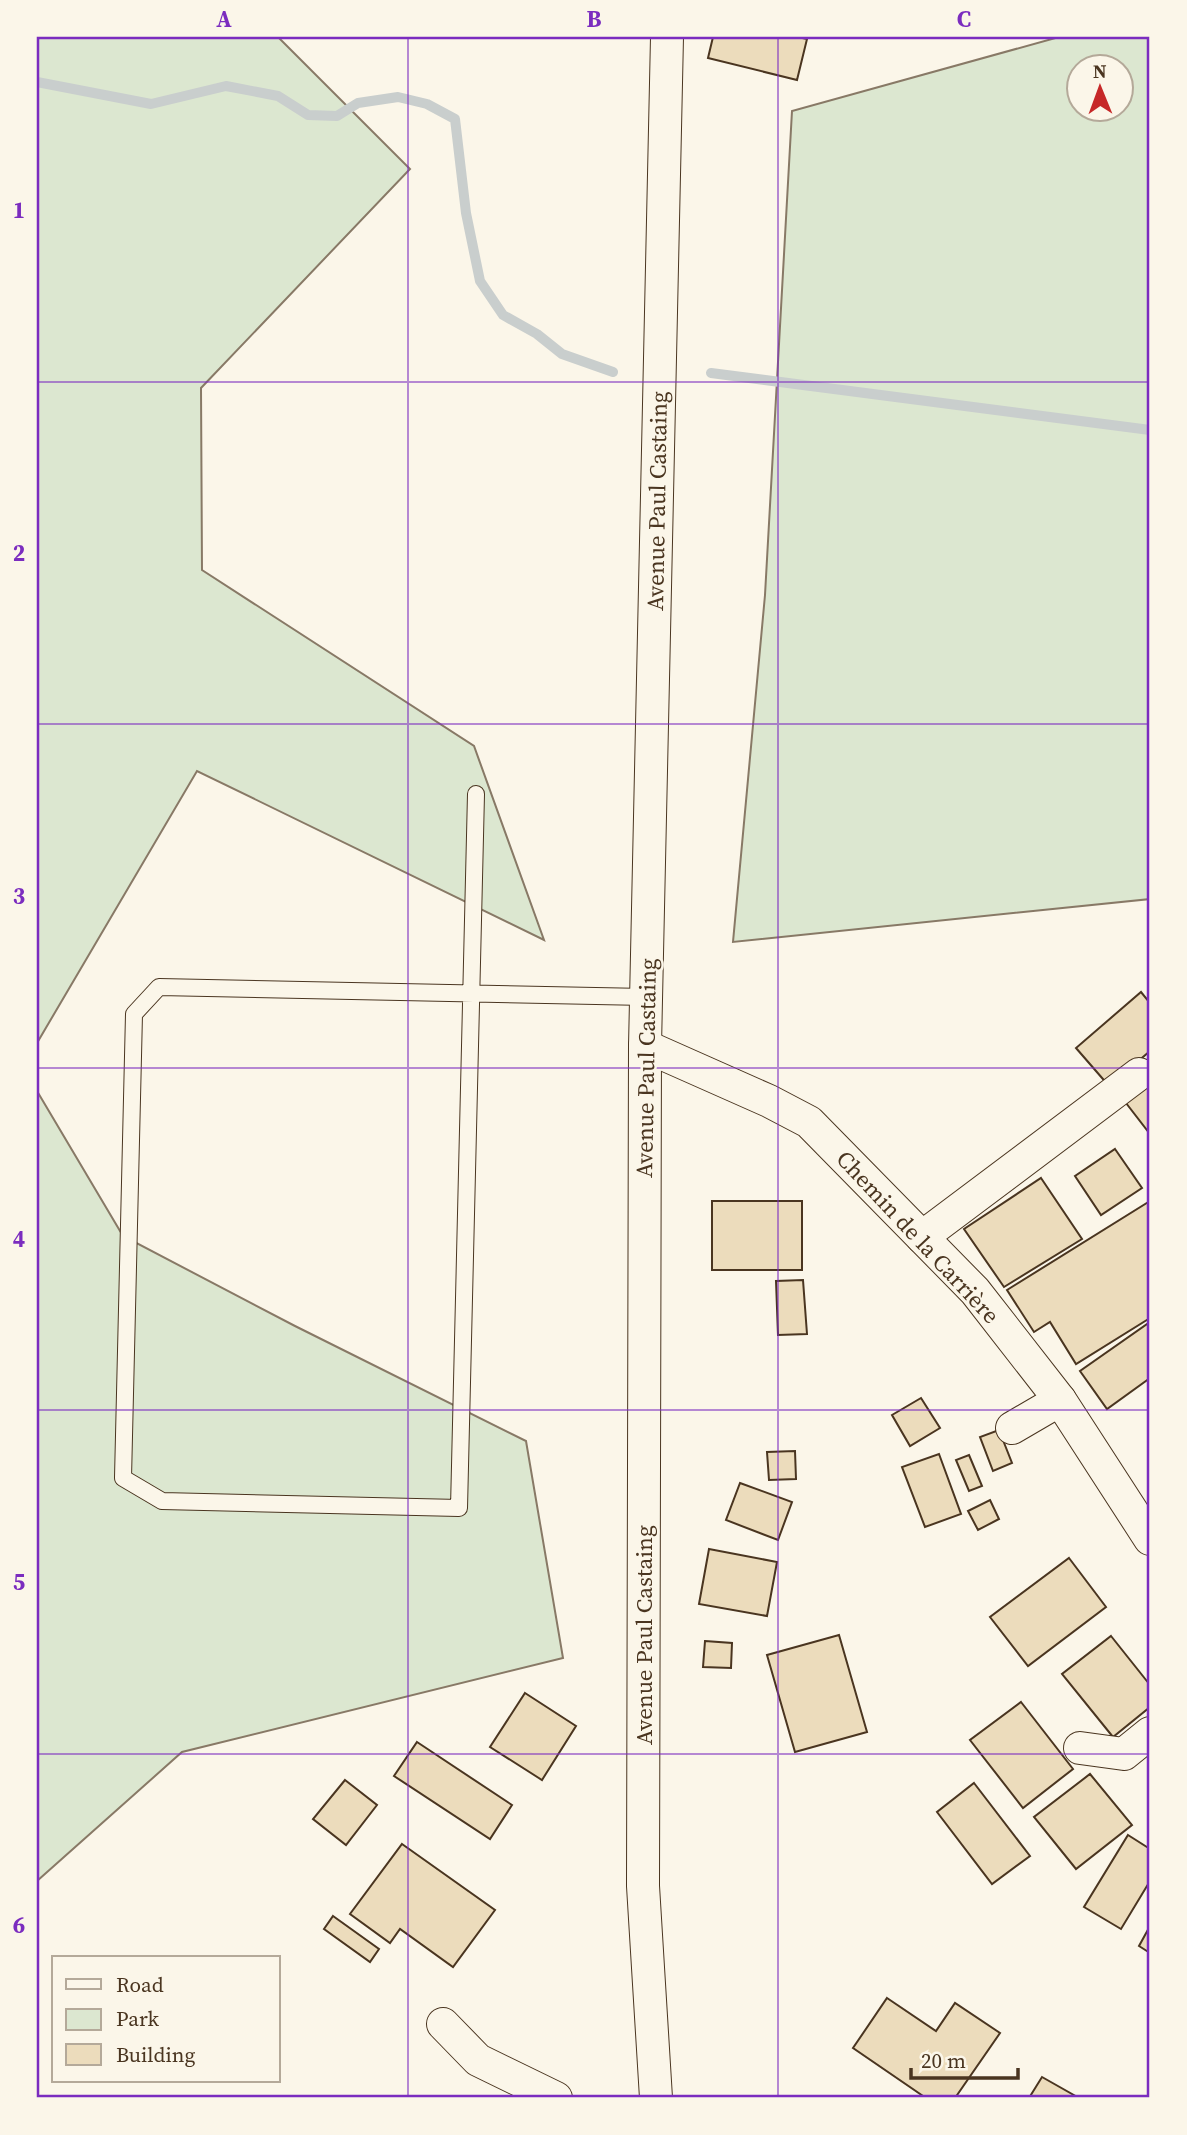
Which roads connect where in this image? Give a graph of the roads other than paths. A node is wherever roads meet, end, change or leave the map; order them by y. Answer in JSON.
{"nodes":[{"id":1,"x":667,"y":37,"type":"edge"},
{"id":2,"x":476,"y":794,"type":"dead end"},
{"id":3,"x":471,"y":994,"type":"junction"},
{"id":4,"x":646,"y":997,"type":"junction"},
{"id":5,"x":645,"y":1046,"type":"junction"},
{"id":6,"x":1139,"y":1074,"type":"dead end"},
{"id":7,"x":922,"y":1237,"type":"junction"},
{"id":8,"x":1060,"y":1400,"type":"junction"},
{"id":9,"x":1012,"y":1428,"type":"dead end"},
{"id":10,"x":1150,"y":1539,"type":"edge"},
{"id":11,"x":1150,"y":1733,"type":"edge"},
{"id":12,"x":1080,"y":1748,"type":"dead end"},
{"id":13,"x":443,"y":2024,"type":"dead end"},
{"id":14,"x":556,"y":2098,"type":"edge"},
{"id":15,"x":656,"y":2098,"type":"edge"}],
"edges":[{"from":1,"to":4,"type":"street","name":"Avenue Paul Castaing"},
{"from":2,"to":3,"type":"lane"},
{"from":3,"to":3,"type":"lane"},
{"from":3,"to":4,"type":"lane"},
{"from":4,"to":5,"type":"street","name":"Avenue Paul Castaing"},
{"from":5,"to":7,"type":"street","name":"Chemin de la Carrière"},
{"from":5,"to":15,"type":"street","name":"Avenue Paul Castaing"},
{"from":6,"to":7,"type":"street"},
{"from":7,"to":8,"type":"street","name":"Chemin de la Carrière"},
{"from":8,"to":9,"type":"street"},
{"from":8,"to":10,"type":"street","name":"Chemin de la Carrière"},
{"from":11,"to":12,"type":"street"},
{"from":13,"to":14,"type":"street"}]}
